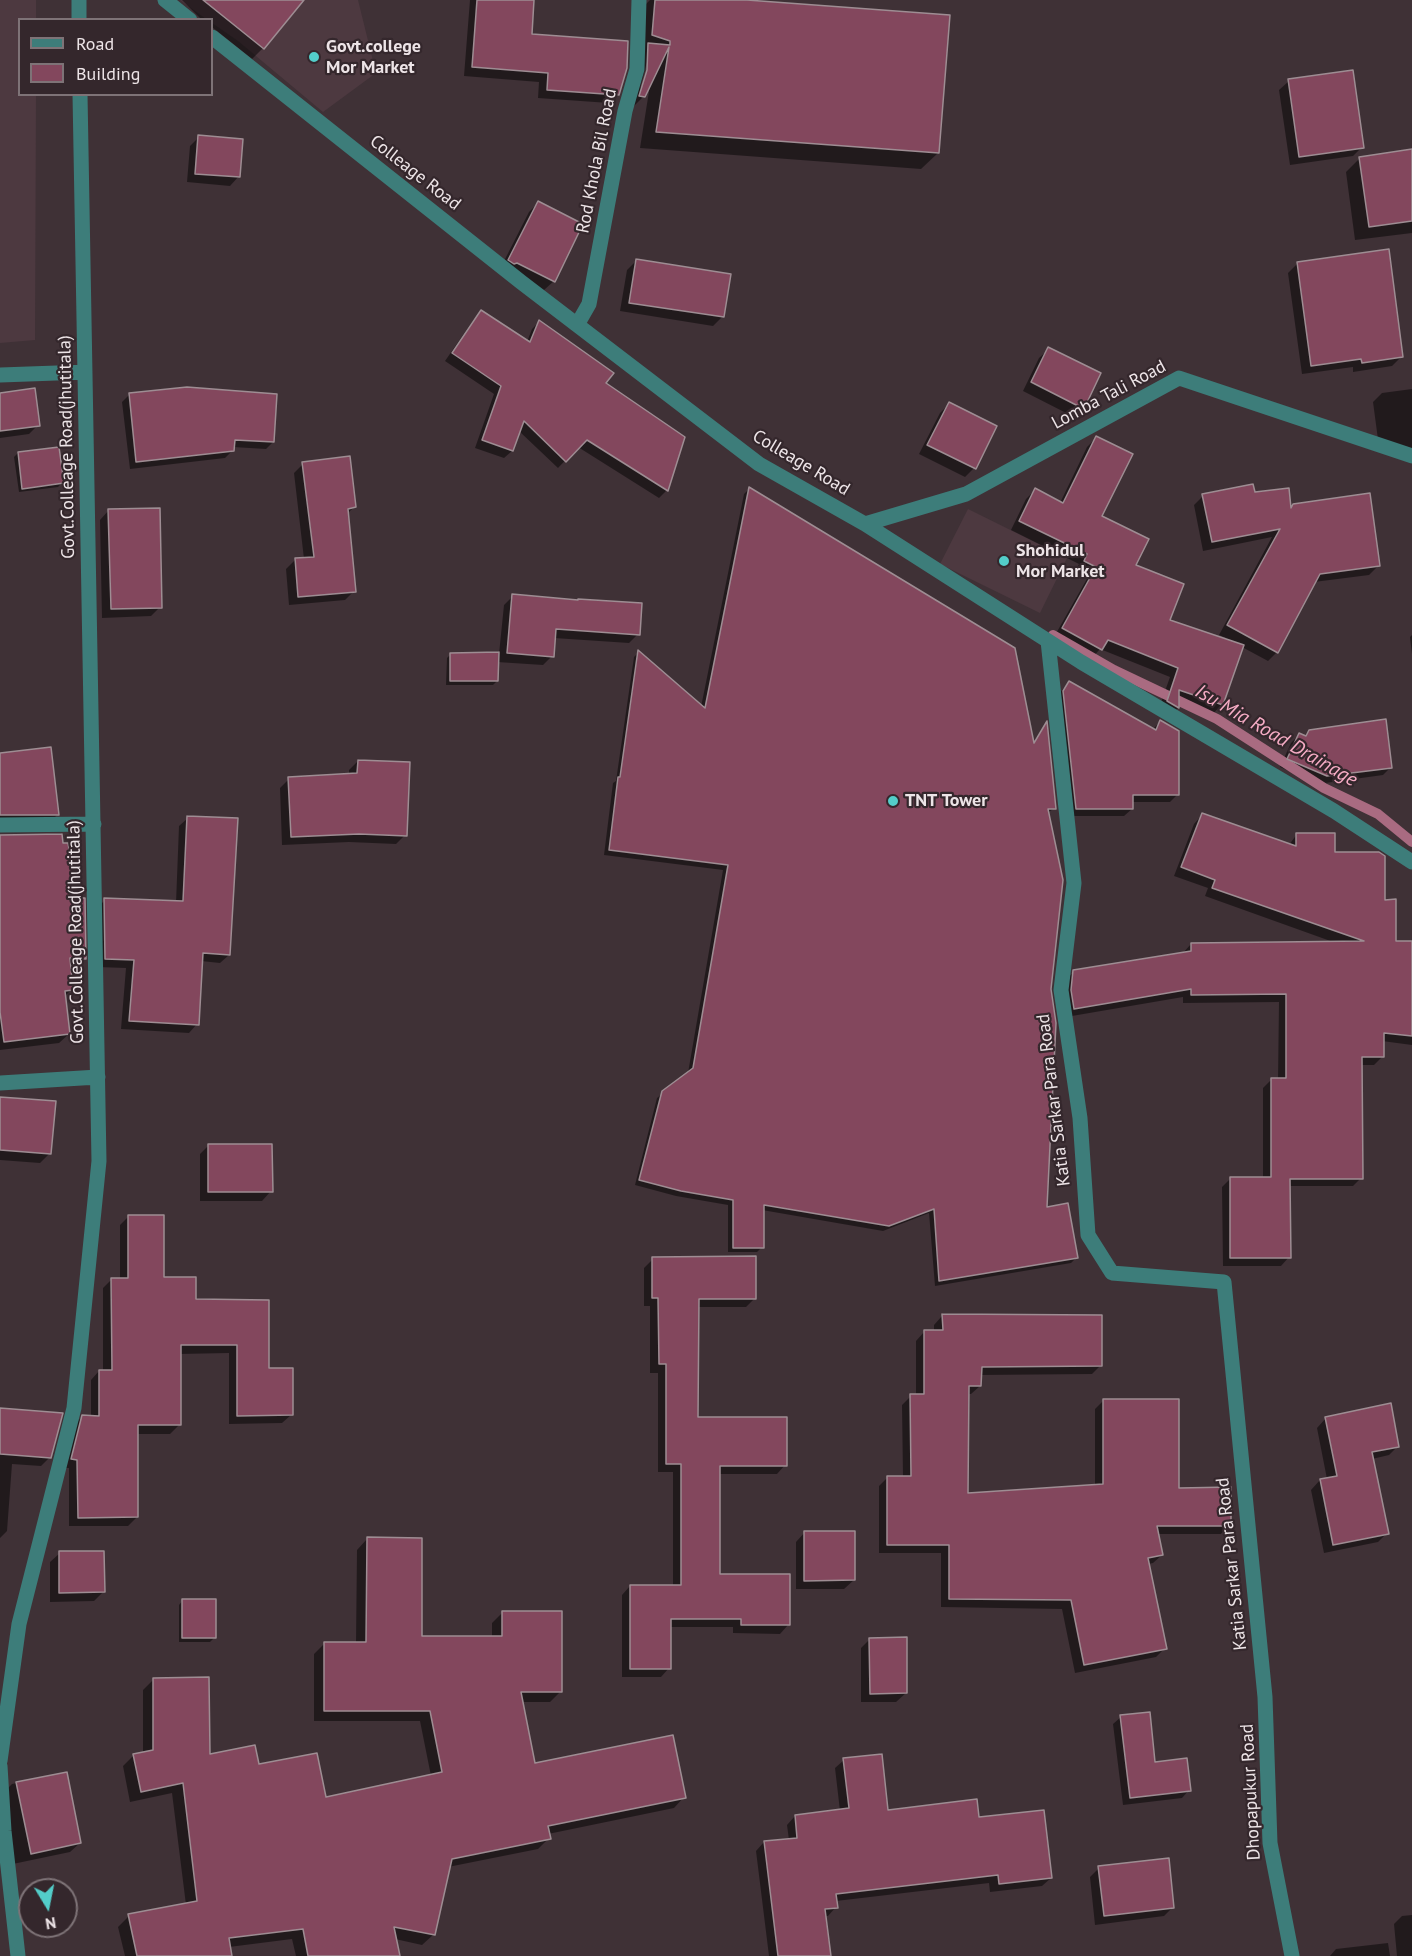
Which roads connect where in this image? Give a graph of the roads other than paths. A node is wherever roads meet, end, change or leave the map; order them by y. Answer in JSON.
{"nodes":[{"id":1,"x":79,"y":0,"type":"edge"},
{"id":2,"x":165,"y":0,"type":"edge"},
{"id":3,"x":639,"y":0,"type":"edge"},
{"id":4,"x":79,"y":18,"type":"edge"},
{"id":5,"x":188,"y":18,"type":"edge"},
{"id":6,"x":213,"y":38,"type":"edge"},
{"id":7,"x":80,"y":96,"type":"edge"},
{"id":8,"x":577,"y":326,"type":"junction"},
{"id":9,"x":85,"y":372,"type":"junction"},
{"id":10,"x":0,"y":375,"type":"edge"},
{"id":11,"x":1412,"y":456,"type":"edge"},
{"id":12,"x":864,"y":524,"type":"junction"},
{"id":13,"x":1048,"y":641,"type":"junction"},
{"id":14,"x":94,"y":824,"type":"junction"},
{"id":15,"x":0,"y":825,"type":"edge"},
{"id":16,"x":1412,"y":862,"type":"edge"},
{"id":17,"x":98,"y":1077,"type":"junction"},
{"id":18,"x":0,"y":1083,"type":"edge"},
{"id":19,"x":1265,"y":1697,"type":"joint"},
{"id":20,"x":0,"y":1761,"type":"edge"},
{"id":21,"x":0,"y":1766,"type":"edge"},
{"id":22,"x":18,"y":1956,"type":"edge"},
{"id":23,"x":1292,"y":1956,"type":"edge"}],
"edges":[{"from":1,"to":4,"type":"street"},
{"from":2,"to":5,"type":"street"},
{"from":3,"to":8,"type":"street","name":"Rod Khola Bil Road"},
{"from":6,"to":8,"type":"street","name":"Colleage Road"},
{"from":7,"to":9,"type":"street","name":"Govt.Colleage Road(jhutitala)"},
{"from":8,"to":12,"type":"street","name":"Colleage Road"},
{"from":9,"to":10,"type":"street"},
{"from":9,"to":14,"type":"street","name":"Govt.Colleage Road(jhutitala)"},
{"from":11,"to":12,"type":"street","name":"Lomba Tali Road"},
{"from":12,"to":13,"type":"street","name":"Colleage Road"},
{"from":13,"to":16,"type":"street","name":"Colleage Road"},
{"from":13,"to":19,"type":"street","name":"Katia Sarkar Para Road"},
{"from":14,"to":15,"type":"street"},
{"from":14,"to":17,"type":"street","name":"Govt.Colleage Road(jhutitala)"},
{"from":17,"to":18,"type":"street"},
{"from":17,"to":20,"type":"street","name":"Govt.Colleage Road(jhutitala)"},
{"from":19,"to":23,"type":"street","name":"Dhopapukur Road"},
{"from":21,"to":22,"type":"street"}]}
